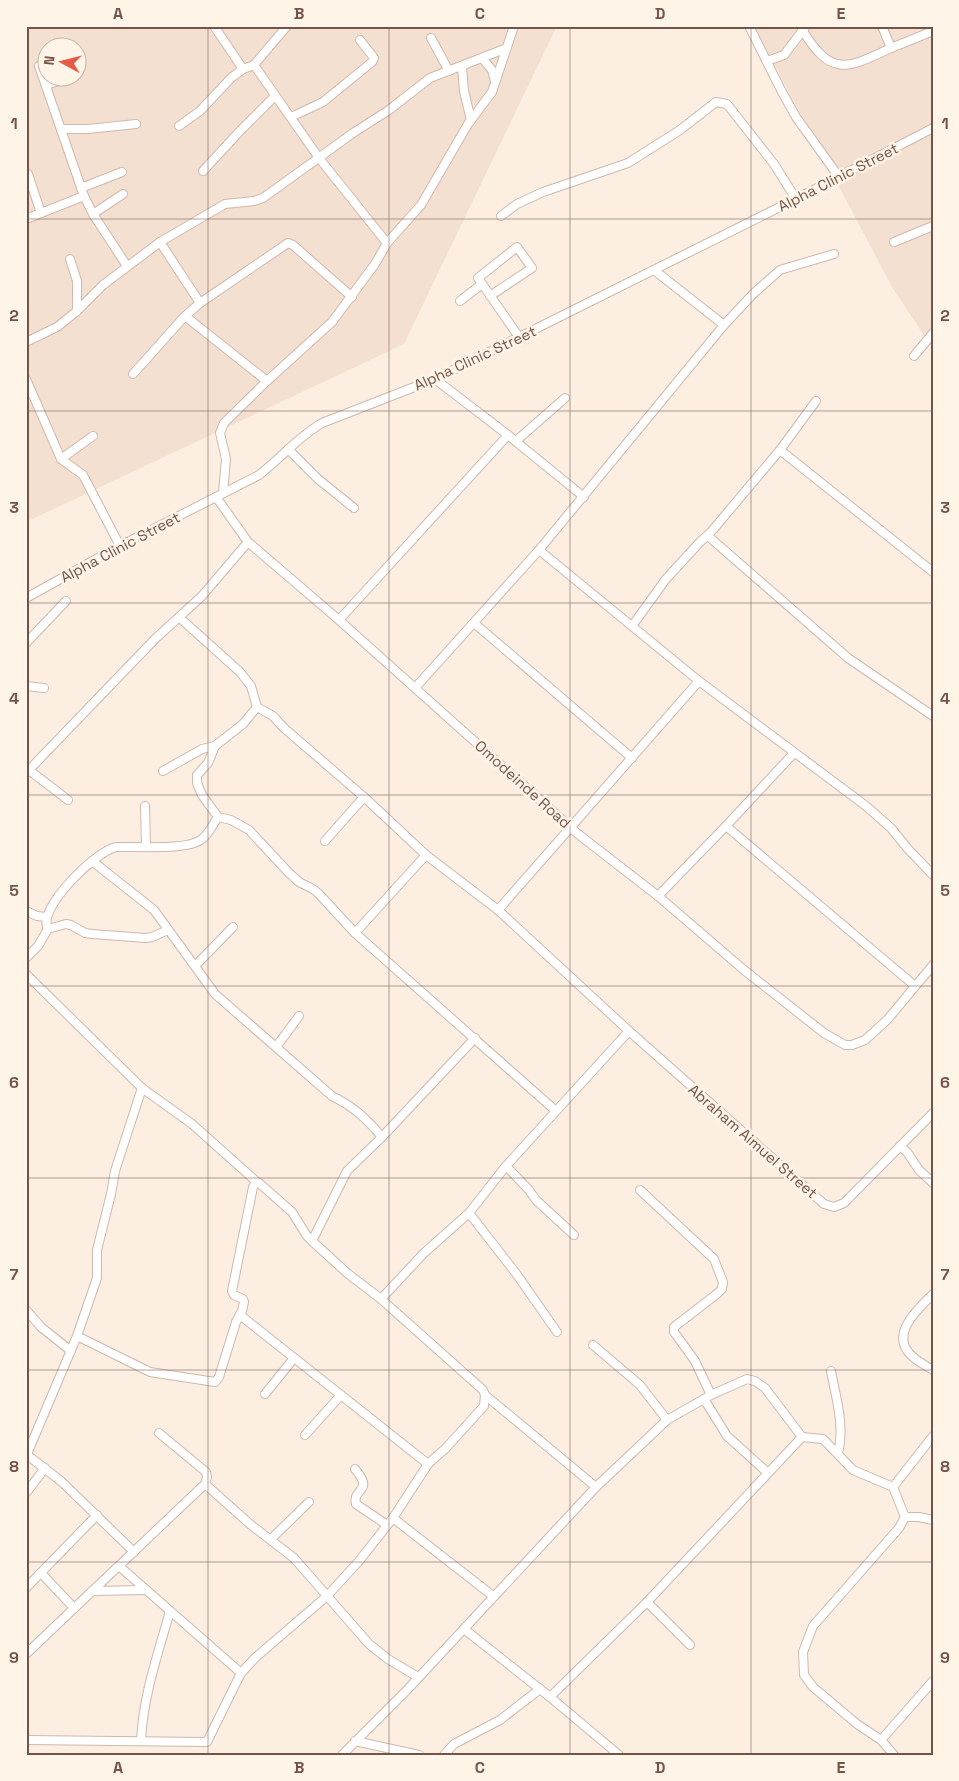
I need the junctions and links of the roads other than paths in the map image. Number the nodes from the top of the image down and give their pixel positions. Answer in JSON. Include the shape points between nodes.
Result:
{"nodes":[{"id":1,"x":214,"y":26,"type":"edge"},
{"id":2,"x":287,"y":26,"type":"edge"},
{"id":3,"x":749,"y":26,"type":"edge"},
{"id":4,"x":882,"y":26,"type":"edge"},
{"id":5,"x":513,"y":27,"type":"edge"},
{"id":6,"x":804,"y":29,"type":"edge"},
{"id":7,"x":933,"y":31,"type":"edge"},
{"id":8,"x":431,"y":38,"type":"dead end"},
{"id":9,"x":360,"y":40,"type":"dead end"},
{"id":10,"x":507,"y":48,"type":"junction"},
{"id":11,"x":891,"y":48,"type":"junction"},
{"id":12,"x":482,"y":58,"type":"junction"},
{"id":13,"x":767,"y":61,"type":"junction"},
{"id":14,"x":254,"y":65,"type":"junction"},
{"id":15,"x":462,"y":67,"type":"junction"},
{"id":16,"x":243,"y":69,"type":"junction"},
{"id":17,"x":449,"y":71,"type":"junction"},
{"id":18,"x":495,"y":83,"type":"junction"},
{"id":19,"x":47,"y":88,"type":"edge"},
{"id":20,"x":276,"y":96,"type":"junction"},
{"id":21,"x":291,"y":117,"type":"junction"},
{"id":22,"x":470,"y":120,"type":"junction"},
{"id":23,"x":136,"y":124,"type":"dead end"},
{"id":24,"x":179,"y":126,"type":"dead end"},
{"id":25,"x":933,"y":128,"type":"edge"},
{"id":26,"x":61,"y":130,"type":"junction"},
{"id":27,"x":319,"y":158,"type":"junction"},
{"id":28,"x":203,"y":171,"type":"dead end"},
{"id":29,"x":122,"y":172,"type":"dead end"},
{"id":30,"x":28,"y":174,"type":"dead end"},
{"id":31,"x":839,"y":177,"type":"junction"},
{"id":32,"x":83,"y":192,"type":"junction"},
{"id":33,"x":123,"y":194,"type":"dead end"},
{"id":34,"x":796,"y":199,"type":"junction"},
{"id":35,"x":41,"y":213,"type":"junction"},
{"id":36,"x":93,"y":214,"type":"junction"},
{"id":37,"x":502,"y":216,"type":"dead end"},
{"id":38,"x":26,"y":219,"type":"edge"},
{"id":39,"x":933,"y":226,"type":"edge"},
{"id":40,"x":160,"y":242,"type":"junction"},
{"id":41,"x":894,"y":242,"type":"dead end"},
{"id":42,"x":387,"y":243,"type":"junction"},
{"id":43,"x":834,"y":254,"type":"dead end"},
{"id":44,"x":70,"y":259,"type":"dead end"},
{"id":45,"x":127,"y":266,"type":"junction"},
{"id":46,"x":654,"y":270,"type":"junction"},
{"id":47,"x":482,"y":284,"type":"junction"},
{"id":48,"x":352,"y":296,"type":"junction"},
{"id":49,"x":490,"y":296,"type":"junction"},
{"id":50,"x":460,"y":301,"type":"dead end"},
{"id":51,"x":200,"y":303,"type":"junction"},
{"id":52,"x":77,"y":311,"type":"junction"},
{"id":53,"x":186,"y":316,"type":"junction"},
{"id":54,"x":724,"y":325,"type":"junction"},
{"id":55,"x":26,"y":330,"type":"edge"},
{"id":56,"x":933,"y":333,"type":"edge"},
{"id":57,"x":519,"y":337,"type":"junction"},
{"id":58,"x":28,"y":341,"type":"edge"},
{"id":59,"x":914,"y":356,"type":"dead end"},
{"id":60,"x":133,"y":374,"type":"dead end"},
{"id":61,"x":26,"y":379,"type":"edge"},
{"id":62,"x":435,"y":379,"type":"junction"},
{"id":63,"x":267,"y":381,"type":"junction"},
{"id":64,"x":565,"y":398,"type":"dead end"},
{"id":65,"x":816,"y":401,"type":"dead end"},
{"id":66,"x":508,"y":435,"type":"junction"},
{"id":67,"x":94,"y":436,"type":"dead end"},
{"id":68,"x":516,"y":441,"type":"junction"},
{"id":69,"x":288,"y":449,"type":"junction"},
{"id":70,"x":780,"y":450,"type":"junction"},
{"id":71,"x":61,"y":459,"type":"junction"},
{"id":72,"x":219,"y":495,"type":"junction"},
{"id":73,"x":584,"y":496,"type":"junction"},
{"id":74,"x":354,"y":508,"type":"dead end"},
{"id":75,"x":708,"y":536,"type":"junction"},
{"id":76,"x":248,"y":542,"type":"junction"},
{"id":77,"x":120,"y":546,"type":"junction"},
{"id":78,"x":539,"y":550,"type":"junction"},
{"id":79,"x":933,"y":572,"type":"edge"},
{"id":80,"x":26,"y":598,"type":"edge"},
{"id":81,"x":66,"y":602,"type":"dead end"},
{"id":82,"x":180,"y":618,"type":"junction"},
{"id":83,"x":339,"y":620,"type":"junction"},
{"id":84,"x":474,"y":623,"type":"junction"},
{"id":85,"x":632,"y":626,"type":"junction"},
{"id":86,"x":26,"y":643,"type":"edge"},
{"id":87,"x":699,"y":681,"type":"junction"},
{"id":88,"x":26,"y":686,"type":"edge"},
{"id":89,"x":44,"y":688,"type":"dead end"},
{"id":90,"x":415,"y":688,"type":"junction"},
{"id":91,"x":257,"y":707,"type":"junction"},
{"id":92,"x":933,"y":716,"type":"edge"},
{"id":93,"x":215,"y":746,"type":"junction"},
{"id":94,"x":794,"y":753,"type":"junction"},
{"id":95,"x":632,"y":758,"type":"junction"},
{"id":96,"x":163,"y":771,"type":"dead end"},
{"id":97,"x":28,"y":772,"type":"edge"},
{"id":98,"x":364,"y":797,"type":"junction"},
{"id":99,"x":68,"y":800,"type":"dead end"},
{"id":100,"x":145,"y":806,"type":"dead end"},
{"id":101,"x":218,"y":817,"type":"junction"},
{"id":102,"x":726,"y":826,"type":"junction"},
{"id":103,"x":572,"y":827,"type":"junction"},
{"id":104,"x":325,"y":841,"type":"dead end"},
{"id":105,"x":146,"y":847,"type":"junction"},
{"id":106,"x":426,"y":855,"type":"junction"},
{"id":107,"x":92,"y":861,"type":"junction"},
{"id":108,"x":933,"y":875,"type":"edge"},
{"id":109,"x":658,"y":896,"type":"junction"},
{"id":110,"x":498,"y":910,"type":"junction"},
{"id":111,"x":26,"y":911,"type":"edge"},
{"id":112,"x":46,"y":917,"type":"junction"},
{"id":113,"x":232,"y":927,"type":"dead end"},
{"id":114,"x":48,"y":929,"type":"junction"},
{"id":115,"x":168,"y":930,"type":"junction"},
{"id":116,"x":355,"y":933,"type":"junction"},
{"id":117,"x":26,"y":958,"type":"edge"},
{"id":118,"x":195,"y":966,"type":"junction"},
{"id":119,"x":933,"y":966,"type":"edge"},
{"id":120,"x":26,"y":974,"type":"edge"},
{"id":121,"x":916,"y":986,"type":"junction"},
{"id":122,"x":299,"y":1016,"type":"dead end"},
{"id":123,"x":629,"y":1031,"type":"junction"},
{"id":124,"x":475,"y":1038,"type":"junction"},
{"id":125,"x":276,"y":1047,"type":"junction"},
{"id":126,"x":142,"y":1088,"type":"junction"},
{"id":127,"x":556,"y":1111,"type":"junction"},
{"id":128,"x":932,"y":1116,"type":"edge"},
{"id":129,"x":382,"y":1137,"type":"junction"},
{"id":130,"x":900,"y":1146,"type":"junction"},
{"id":131,"x":506,"y":1166,"type":"junction"},
{"id":132,"x":257,"y":1182,"type":"junction"},
{"id":133,"x":933,"y":1183,"type":"edge"},
{"id":134,"x":640,"y":1190,"type":"dead end"},
{"id":135,"x":469,"y":1213,"type":"junction"},
{"id":136,"x":574,"y":1235,"type":"dead end"},
{"id":137,"x":312,"y":1242,"type":"junction"},
{"id":138,"x":933,"y":1294,"type":"edge"},
{"id":139,"x":381,"y":1299,"type":"junction"},
{"id":140,"x":26,"y":1310,"type":"edge"},
{"id":141,"x":240,"y":1315,"type":"junction"},
{"id":142,"x":556,"y":1332,"type":"dead end"},
{"id":143,"x":77,"y":1336,"type":"junction"},
{"id":144,"x":593,"y":1345,"type":"dead end"},
{"id":145,"x":71,"y":1351,"type":"junction"},
{"id":146,"x":294,"y":1358,"type":"junction"},
{"id":147,"x":933,"y":1370,"type":"edge"},
{"id":148,"x":831,"y":1371,"type":"dead end"},
{"id":149,"x":265,"y":1394,"type":"dead end"},
{"id":150,"x":341,"y":1395,"type":"junction"},
{"id":151,"x":485,"y":1395,"type":"junction"},
{"id":152,"x":707,"y":1397,"type":"junction"},
{"id":153,"x":667,"y":1420,"type":"junction"},
{"id":154,"x":159,"y":1433,"type":"dead end"},
{"id":155,"x":305,"y":1434,"type":"dead end"},
{"id":156,"x":933,"y":1436,"type":"edge"},
{"id":157,"x":802,"y":1437,"type":"junction"},
{"id":158,"x":838,"y":1453,"type":"junction"},
{"id":159,"x":26,"y":1454,"type":"edge"},
{"id":160,"x":428,"y":1464,"type":"junction"},
{"id":161,"x":45,"y":1468,"type":"junction"},
{"id":162,"x":355,"y":1469,"type":"dead end"},
{"id":163,"x":768,"y":1473,"type":"junction"},
{"id":164,"x":205,"y":1484,"type":"junction"},
{"id":165,"x":596,"y":1487,"type":"junction"},
{"id":166,"x":893,"y":1487,"type":"junction"},
{"id":167,"x":26,"y":1493,"type":"edge"},
{"id":168,"x":309,"y":1502,"type":"dead end"},
{"id":169,"x":97,"y":1515,"type":"junction"},
{"id":170,"x":905,"y":1517,"type":"junction"},
{"id":171,"x":393,"y":1518,"type":"junction"},
{"id":172,"x":933,"y":1520,"type":"edge"},
{"id":173,"x":387,"y":1525,"type":"junction"},
{"id":174,"x":271,"y":1539,"type":"junction"},
{"id":175,"x":134,"y":1552,"type":"junction"},
{"id":176,"x":118,"y":1566,"type":"junction"},
{"id":177,"x":41,"y":1573,"type":"junction"},
{"id":178,"x":26,"y":1588,"type":"edge"},
{"id":179,"x":146,"y":1590,"type":"junction"},
{"id":180,"x":92,"y":1591,"type":"junction"},
{"id":181,"x":327,"y":1596,"type":"junction"},
{"id":182,"x":493,"y":1596,"type":"junction"},
{"id":183,"x":647,"y":1602,"type":"junction"},
{"id":184,"x":74,"y":1608,"type":"junction"},
{"id":185,"x":170,"y":1611,"type":"junction"},
{"id":186,"x":464,"y":1629,"type":"junction"},
{"id":187,"x":690,"y":1645,"type":"dead end"},
{"id":188,"x":26,"y":1654,"type":"edge"},
{"id":189,"x":241,"y":1673,"type":"junction"},
{"id":190,"x":418,"y":1677,"type":"junction"},
{"id":191,"x":933,"y":1681,"type":"edge"},
{"id":192,"x":540,"y":1690,"type":"junction"},
{"id":193,"x":550,"y":1697,"type":"junction"},
{"id":194,"x":26,"y":1740,"type":"edge"},
{"id":195,"x":881,"y":1740,"type":"junction"},
{"id":196,"x":141,"y":1741,"type":"junction"},
{"id":197,"x":355,"y":1741,"type":"junction"},
{"id":198,"x":342,"y":1755,"type":"edge"},
{"id":199,"x":419,"y":1755,"type":"edge"},
{"id":200,"x":444,"y":1755,"type":"edge"},
{"id":201,"x":619,"y":1755,"type":"edge"},
{"id":202,"x":894,"y":1755,"type":"edge"}],
"edges":[{"from":1,"to":16,"type":"street"},
{"from":2,"to":14,"type":"street"},
{"from":3,"to":13,"type":"street"},
{"from":4,"to":11,"type":"street"},
{"from":5,"to":10,"type":"street"},
{"from":6,"to":11,"type":"street","via":[[808,40],[836,64],[848,66]]},
{"from":6,"to":13,"type":"street","via":[[784,55]]},
{"from":7,"to":11,"type":"street"},
{"from":8,"to":17,"type":"street"},
{"from":9,"to":21,"type":"street","via":[[374,58],[372,62],[323,102]]},
{"from":10,"to":12,"type":"street"},
{"from":10,"to":18,"type":"street"},
{"from":12,"to":15,"type":"street"},
{"from":12,"to":18,"type":"street","via":[[488,62]]},
{"from":13,"to":31,"type":"street","via":[[796,117]]},
{"from":14,"to":16,"type":"street"},
{"from":14,"to":20,"type":"street"},
{"from":15,"to":17,"type":"street"},
{"from":15,"to":22,"type":"street"},
{"from":16,"to":24,"type":"street","via":[[200,111]]},
{"from":17,"to":27,"type":"street","via":[[430,78]]},
{"from":18,"to":22,"type":"street"},
{"from":19,"to":26,"type":"street"},
{"from":20,"to":21,"type":"street"},
{"from":20,"to":28,"type":"street"},
{"from":21,"to":27,"type":"street"},
{"from":22,"to":42,"type":"street","via":[[421,205]]},
{"from":23,"to":26,"type":"street"},
{"from":25,"to":31,"type":"street","name":"Alpha Clinic Street"},
{"from":26,"to":32,"type":"street"},
{"from":27,"to":40,"type":"street","via":[[263,198],[225,204]]},
{"from":27,"to":42,"type":"street"},
{"from":29,"to":32,"type":"street"},
{"from":30,"to":35,"type":"street"},
{"from":31,"to":34,"type":"street","name":"Alpha Clinic Street"},
{"from":32,"to":35,"type":"street"},
{"from":32,"to":36,"type":"street"},
{"from":33,"to":36,"type":"street"},
{"from":34,"to":37,"type":"street","via":[[774,164],[727,104],[720,101],[628,162],[543,192],[517,204]]},
{"from":34,"to":46,"type":"street","name":"Alpha Clinic Street"},
{"from":35,"to":38,"type":"street"},
{"from":36,"to":45,"type":"street"},
{"from":39,"to":41,"type":"street"},
{"from":40,"to":45,"type":"street"},
{"from":40,"to":51,"type":"street"},
{"from":42,"to":48,"type":"street"},
{"from":43,"to":54,"type":"street","via":[[780,270]]},
{"from":44,"to":52,"type":"street","via":[[77,281]]},
{"from":45,"to":52,"type":"street"},
{"from":46,"to":54,"type":"street"},
{"from":46,"to":57,"type":"street","name":"Alpha Clinic Street"},
{"from":47,"to":49,"type":"street"},
{"from":47,"to":49,"type":"street","via":[[478,278],[517,247],[532,268]]},
{"from":47,"to":50,"type":"street"},
{"from":48,"to":51,"type":"street","via":[[288,243]]},
{"from":48,"to":63,"type":"street","via":[[328,327]]},
{"from":49,"to":57,"type":"street"},
{"from":51,"to":53,"type":"street"},
{"from":52,"to":58,"type":"street","via":[[58,327]]},
{"from":53,"to":60,"type":"street"},
{"from":53,"to":63,"type":"street"},
{"from":54,"to":73,"type":"street"},
{"from":55,"to":58,"type":"street"},
{"from":56,"to":59,"type":"street"},
{"from":57,"to":62,"type":"street","name":"Alpha Clinic Street"},
{"from":61,"to":71,"type":"street"},
{"from":62,"to":66,"type":"street"},
{"from":62,"to":69,"type":"street","name":"Alpha Clinic Street","via":[[322,423]]},
{"from":63,"to":72,"type":"street","via":[[224,423],[221,437],[226,459]]},
{"from":64,"to":68,"type":"street"},
{"from":65,"to":70,"type":"street"},
{"from":66,"to":68,"type":"street"},
{"from":66,"to":83,"type":"street"},
{"from":67,"to":71,"type":"street"},
{"from":68,"to":73,"type":"street"},
{"from":69,"to":72,"type":"street","name":"Alpha Clinic Street","via":[[259,475]]},
{"from":69,"to":74,"type":"street"},
{"from":70,"to":75,"type":"street"},
{"from":70,"to":79,"type":"street"},
{"from":71,"to":77,"type":"street","via":[[83,475]]},
{"from":72,"to":76,"type":"street","name":"Omodeinde Road"},
{"from":72,"to":77,"type":"street","name":"Alpha Clinic Street"},
{"from":73,"to":78,"type":"street"},
{"from":75,"to":85,"type":"street","via":[[671,572]]},
{"from":75,"to":92,"type":"street","via":[[848,658]]},
{"from":76,"to":82,"type":"street"},
{"from":76,"to":83,"type":"street","name":"Omodeinde Road"},
{"from":77,"to":80,"type":"street","name":"Alpha Clinic Street"},
{"from":78,"to":84,"type":"street"},
{"from":78,"to":85,"type":"street"},
{"from":81,"to":86,"type":"street"},
{"from":82,"to":91,"type":"street","via":[[240,672],[251,686]]},
{"from":82,"to":97,"type":"street","via":[[155,639]]},
{"from":83,"to":90,"type":"street","name":"Omodeinde Road"},
{"from":84,"to":90,"type":"street"},
{"from":84,"to":95,"type":"street"},
{"from":85,"to":87,"type":"street"},
{"from":87,"to":94,"type":"street"},
{"from":87,"to":95,"type":"street"},
{"from":88,"to":89,"type":"street"},
{"from":90,"to":103,"type":"street","name":"Omodeinde Road"},
{"from":91,"to":93,"type":"street","via":[[243,724]]},
{"from":91,"to":98,"type":"street","name":"Abraham Aimuel Street","via":[[273,716]]},
{"from":93,"to":96,"type":"street","via":[[202,749]]},
{"from":93,"to":101,"type":"street","via":[[196,779],[202,795]]},
{"from":94,"to":102,"type":"street"},
{"from":94,"to":108,"type":"street","via":[[842,786],[892,828]]},
{"from":95,"to":103,"type":"street"},
{"from":97,"to":99,"type":"street"},
{"from":98,"to":104,"type":"street"},
{"from":98,"to":106,"type":"street","name":"Abraham Aimuel Street"},
{"from":100,"to":105,"type":"street"},
{"from":101,"to":105,"type":"street","via":[[197,842]]},
{"from":101,"to":116,"type":"street","via":[[249,830],[288,873],[319,894]]},
{"from":102,"to":109,"type":"street"},
{"from":102,"to":121,"type":"street"},
{"from":103,"to":109,"type":"street","name":"Omodeinde Road"},
{"from":103,"to":110,"type":"street"},
{"from":105,"to":107,"type":"street","via":[[109,848]]},
{"from":106,"to":110,"type":"street","name":"Abraham Aimuel Street"},
{"from":106,"to":116,"type":"street"},
{"from":107,"to":112,"type":"street","via":[[52,904]]},
{"from":107,"to":115,"type":"street","via":[[154,910]]},
{"from":109,"to":121,"type":"street","name":"Omodeinde Road","via":[[799,1015],[837,1041],[852,1045],[864,1040],[887,1020]]},
{"from":110,"to":123,"type":"street","name":"Abraham Aimuel Street"},
{"from":111,"to":112,"type":"street"},
{"from":112,"to":114,"type":"street"},
{"from":113,"to":118,"type":"street"},
{"from":114,"to":115,"type":"street","via":[[66,924],[92,934],[146,938]]},
{"from":114,"to":117,"type":"street"},
{"from":115,"to":118,"type":"street"},
{"from":116,"to":124,"type":"street"},
{"from":118,"to":125,"type":"street","via":[[215,994]]},
{"from":119,"to":121,"type":"street"},
{"from":120,"to":126,"type":"street"},
{"from":122,"to":125,"type":"street"},
{"from":123,"to":127,"type":"street"},
{"from":123,"to":130,"type":"street","name":"Abraham Aimuel Street","via":[[824,1204],[834,1207],[844,1203]]},
{"from":124,"to":127,"type":"street"},
{"from":124,"to":129,"type":"street"},
{"from":125,"to":129,"type":"street","via":[[332,1096],[361,1113]]},
{"from":126,"to":132,"type":"street","via":[[192,1124]]},
{"from":126,"to":143,"type":"street","via":[[115,1171],[97,1250],[97,1278]]},
{"from":127,"to":131,"type":"street"},
{"from":128,"to":130,"type":"street","name":"Abraham Aimuel Street"},
{"from":129,"to":137,"type":"street","via":[[347,1171]]},
{"from":130,"to":133,"type":"street"},
{"from":131,"to":135,"type":"street"},
{"from":131,"to":136,"type":"street"},
{"from":132,"to":137,"type":"street","via":[[292,1212]]},
{"from":132,"to":141,"type":"street","via":[[253,1187],[232,1292],[243,1299]]},
{"from":134,"to":152,"type":"street","via":[[714,1259],[723,1282],[718,1293],[674,1327],[674,1332],[694,1361]]},
{"from":135,"to":139,"type":"street","via":[[424,1253]]},
{"from":135,"to":142,"type":"street"},
{"from":137,"to":139,"type":"street"},
{"from":138,"to":147,"type":"street","via":[[907,1322],[903,1340],[908,1352]]},
{"from":139,"to":151,"type":"street"},
{"from":140,"to":145,"type":"street"},
{"from":141,"to":143,"type":"street","via":[[215,1382],[150,1372]]},
{"from":141,"to":146,"type":"street"},
{"from":143,"to":145,"type":"street"},
{"from":144,"to":153,"type":"street","via":[[640,1385]]},
{"from":145,"to":159,"type":"street"},
{"from":146,"to":149,"type":"street"},
{"from":146,"to":150,"type":"street"},
{"from":148,"to":158,"type":"street","via":[[841,1426]]},
{"from":150,"to":155,"type":"street"},
{"from":150,"to":160,"type":"street"},
{"from":151,"to":160,"type":"street","via":[[484,1406]]},
{"from":151,"to":165,"type":"street"},
{"from":152,"to":153,"type":"street"},
{"from":152,"to":157,"type":"street","via":[[746,1379],[754,1381],[765,1388]]},
{"from":152,"to":163,"type":"street","via":[[727,1436]]},
{"from":153,"to":165,"type":"street"},
{"from":154,"to":164,"type":"street","via":[[206,1472]]},
{"from":156,"to":166,"type":"street"},
{"from":157,"to":158,"type":"street","via":[[823,1439]]},
{"from":157,"to":163,"type":"street"},
{"from":158,"to":166,"type":"street","via":[[853,1470]]},
{"from":159,"to":161,"type":"street"},
{"from":160,"to":171,"type":"street"},
{"from":161,"to":167,"type":"street"},
{"from":161,"to":169,"type":"street"},
{"from":162,"to":173,"type":"street","via":[[364,1483],[355,1498],[356,1504]]},
{"from":163,"to":183,"type":"street"},
{"from":164,"to":174,"type":"street"},
{"from":164,"to":175,"type":"street"},
{"from":165,"to":182,"type":"street"},
{"from":166,"to":170,"type":"street"},
{"from":168,"to":174,"type":"street"},
{"from":169,"to":175,"type":"street"},
{"from":169,"to":177,"type":"street"},
{"from":170,"to":172,"type":"street"},
{"from":170,"to":195,"type":"street","via":[[899,1528],[813,1626],[803,1652],[804,1675],[813,1687]]},
{"from":171,"to":173,"type":"street"},
{"from":171,"to":182,"type":"street"},
{"from":173,"to":181,"type":"street"},
{"from":174,"to":181,"type":"street","via":[[294,1558]]},
{"from":175,"to":176,"type":"street"},
{"from":176,"to":179,"type":"street"},
{"from":176,"to":180,"type":"street"},
{"from":177,"to":178,"type":"street"},
{"from":177,"to":184,"type":"street"},
{"from":179,"to":180,"type":"street"},
{"from":179,"to":185,"type":"street"},
{"from":180,"to":184,"type":"street"},
{"from":181,"to":189,"type":"street"},
{"from":181,"to":190,"type":"street","via":[[369,1644],[388,1660]]},
{"from":182,"to":186,"type":"street"},
{"from":183,"to":187,"type":"street"},
{"from":183,"to":193,"type":"street"},
{"from":184,"to":188,"type":"street"},
{"from":185,"to":189,"type":"street"},
{"from":185,"to":196,"type":"street","via":[[146,1693]]},
{"from":186,"to":190,"type":"street"},
{"from":186,"to":192,"type":"street"},
{"from":189,"to":196,"type":"street","via":[[207,1742]]},
{"from":190,"to":197,"type":"street"},
{"from":191,"to":195,"type":"street"},
{"from":192,"to":193,"type":"street"},
{"from":192,"to":200,"type":"street","via":[[500,1720],[454,1744]]},
{"from":193,"to":201,"type":"street"},
{"from":194,"to":196,"type":"street"},
{"from":195,"to":202,"type":"street"},
{"from":197,"to":198,"type":"street"},
{"from":197,"to":199,"type":"street"}]}
